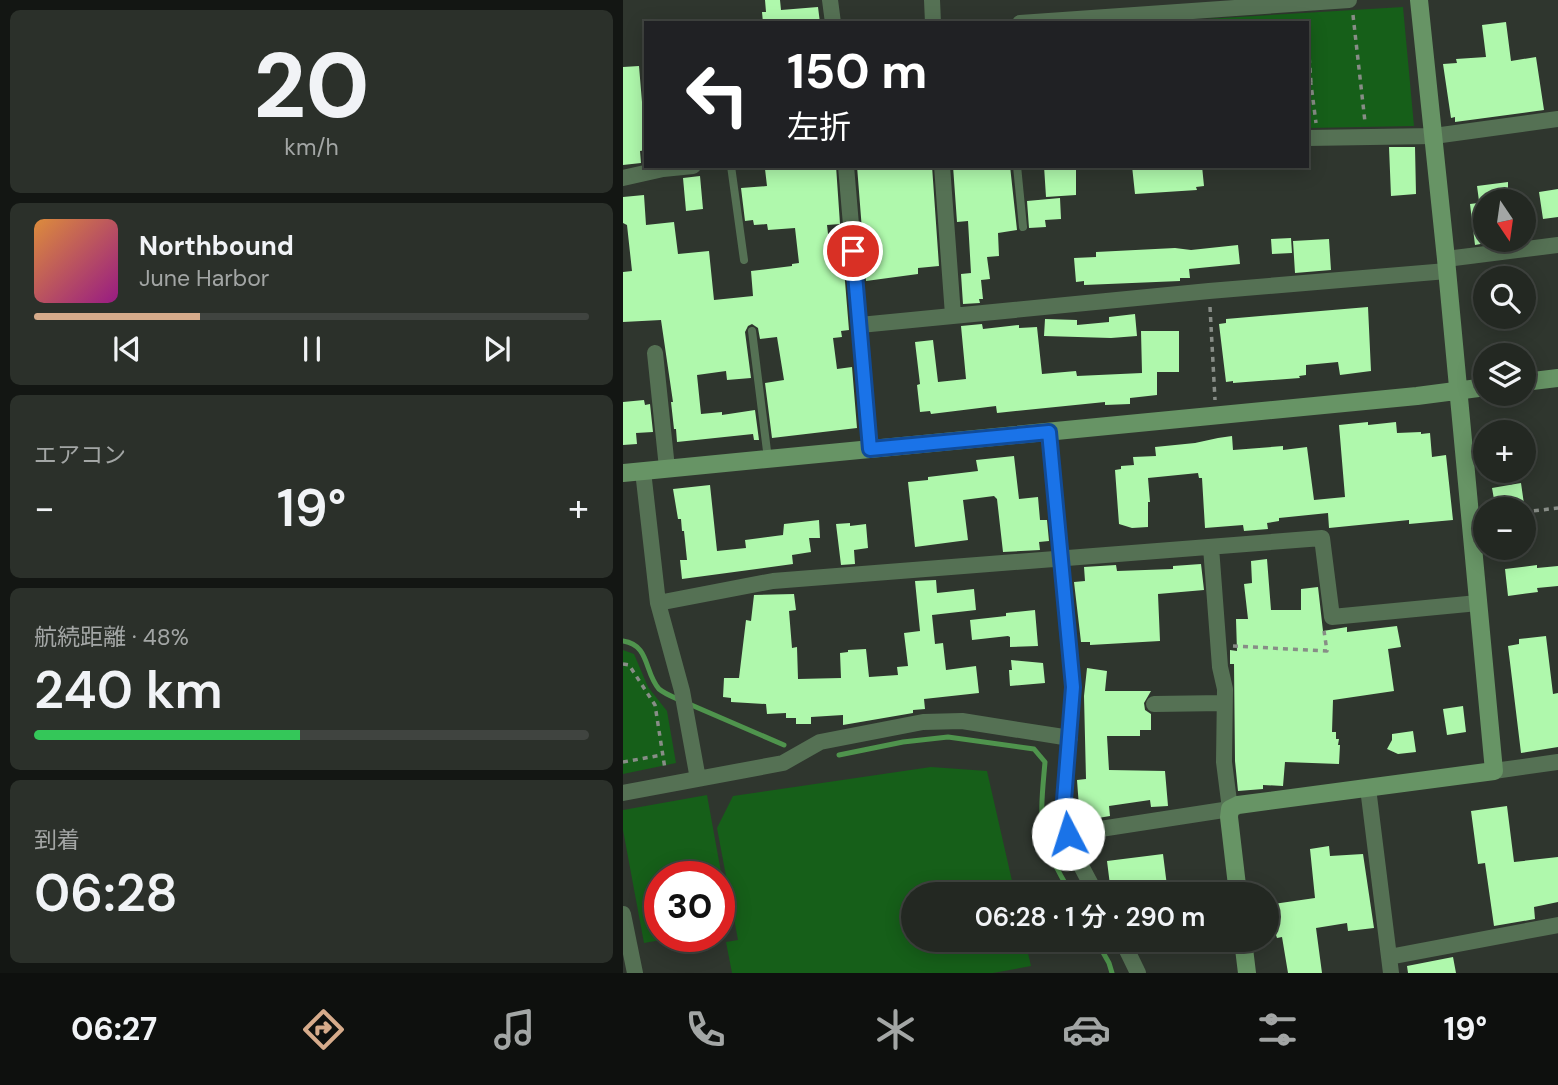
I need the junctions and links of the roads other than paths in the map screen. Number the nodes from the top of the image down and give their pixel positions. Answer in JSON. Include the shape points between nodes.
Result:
{"nodes":[{"id":1,"x":830,"y":0,"type":"edge"},
{"id":2,"x":932,"y":0,"type":"edge"},
{"id":3,"x":1419,"y":0,"type":"edge"},
{"id":4,"x":1351,"y":6,"type":"edge"},
{"id":5,"x":833,"y":21,"type":"edge"},
{"id":6,"x":933,"y":21,"type":"edge"},
{"id":7,"x":1059,"y":21,"type":"edge"},
{"id":8,"x":1558,"y":119,"type":"edge"},
{"id":9,"x":1434,"y":136,"type":"junction"},
{"id":10,"x":1309,"y":138,"type":"edge"},
{"id":11,"x":673,"y":168,"type":"edge"},
{"id":12,"x":731,"y":168,"type":"edge"},
{"id":13,"x":846,"y":168,"type":"edge"},
{"id":14,"x":941,"y":168,"type":"edge"},
{"id":15,"x":1017,"y":168,"type":"edge"},
{"id":16,"x":623,"y":178,"type":"edge"},
{"id":17,"x":1023,"y":227,"type":"dead end"},
{"id":18,"x":1558,"y":245,"type":"edge"},
{"id":19,"x":744,"y":260,"type":"dead end"},
{"id":20,"x":1446,"y":265,"type":"junction"},
{"id":21,"x":953,"y":315,"type":"junction"},
{"id":22,"x":860,"y":325,"type":"junction"},
{"id":23,"x":752,"y":331,"type":"dead end"},
{"id":24,"x":655,"y":354,"type":"dead end"},
{"id":25,"x":1558,"y":378,"type":"edge"},
{"id":26,"x":1536,"y":381,"type":"edge"},
{"id":27,"x":1473,"y":388,"type":"edge"},
{"id":28,"x":1457,"y":390,"type":"junction"},
{"id":29,"x":1049,"y":432,"type":"junction"},
{"id":30,"x":870,"y":449,"type":"junction"},
{"id":31,"x":768,"y":458,"type":"junction"},
{"id":32,"x":667,"y":468,"type":"junction"},
{"id":33,"x":643,"y":471,"type":"junction"},
{"id":34,"x":623,"y":472,"type":"edge"},
{"id":35,"x":1211,"y":547,"type":"junction"},
{"id":36,"x":1061,"y":558,"type":"junction"},
{"id":37,"x":658,"y":603,"type":"junction"},
{"id":38,"x":1478,"y":603,"type":"junction"},
{"id":39,"x":1224,"y":703,"type":"junction"},
{"id":40,"x":1154,"y":704,"type":"dead end"},
{"id":41,"x":1070,"y":738,"type":"junction"},
{"id":42,"x":1558,"y":762,"type":"edge"},
{"id":43,"x":1494,"y":771,"type":"junction"},
{"id":44,"x":698,"y":779,"type":"junction"},
{"id":45,"x":1369,"y":788,"type":"junction"},
{"id":46,"x":623,"y":793,"type":"edge"},
{"id":47,"x":1230,"y":809,"type":"junction"},
{"id":48,"x":1068,"y":834,"type":"junction"},
{"id":49,"x":1090,"y":882,"type":"edge"},
{"id":50,"x":1237,"y":882,"type":"edge"},
{"id":51,"x":623,"y":914,"type":"edge"},
{"id":52,"x":1558,"y":925,"type":"edge"},
{"id":53,"x":1128,"y":952,"type":"edge"},
{"id":54,"x":1244,"y":952,"type":"edge"},
{"id":55,"x":1390,"y":965,"type":"edge"},
{"id":56,"x":635,"y":973,"type":"edge"},
{"id":57,"x":1138,"y":973,"type":"edge"},
{"id":58,"x":1247,"y":973,"type":"edge"}],
"edges":[{"from":1,"to":5,"type":"street"},
{"from":2,"to":6,"type":"street"},
{"from":3,"to":9,"type":"street"},
{"from":4,"to":7,"type":"street"},
{"from":8,"to":9,"type":"street"},
{"from":9,"to":10,"type":"street"},
{"from":9,"to":20,"type":"street"},
{"from":11,"to":16,"type":"street"},
{"from":12,"to":19,"type":"lane"},
{"from":13,"to":22,"type":"street"},
{"from":14,"to":21,"type":"street"},
{"from":15,"to":17,"type":"lane"},
{"from":18,"to":20,"type":"street"},
{"from":20,"to":21,"type":"street"},
{"from":20,"to":28,"type":"street"},
{"from":21,"to":22,"type":"street"},
{"from":22,"to":30,"type":"street"},
{"from":23,"to":31,"type":"lane"},
{"from":24,"to":32,"type":"street"},
{"from":25,"to":26,"type":"street"},
{"from":27,"to":28,"type":"street"},
{"from":28,"to":29,"type":"street"},
{"from":28,"to":38,"type":"street"},
{"from":29,"to":30,"type":"street"},
{"from":29,"to":36,"type":"street"},
{"from":30,"to":31,"type":"street"},
{"from":31,"to":32,"type":"street"},
{"from":32,"to":33,"type":"street"},
{"from":33,"to":34,"type":"street"},
{"from":33,"to":37,"type":"street"},
{"from":35,"to":36,"type":"street"},
{"from":35,"to":38,"type":"street","via":[[1322,538],[1332,617]]},
{"from":35,"to":39,"type":"street"},
{"from":36,"to":37,"type":"street","via":[[773,581]]},
{"from":36,"to":41,"type":"street","via":[[1073,687]]},
{"from":37,"to":44,"type":"street","via":[[682,691]]},
{"from":38,"to":43,"type":"street"},
{"from":39,"to":40,"type":"street"},
{"from":39,"to":47,"type":"street"},
{"from":41,"to":44,"type":"street","via":[[962,722],[923,722],[820,742],[783,763]]},
{"from":41,"to":48,"type":"street","via":[[1063,813]]},
{"from":42,"to":43,"type":"street"},
{"from":43,"to":45,"type":"street"},
{"from":44,"to":46,"type":"street"},
{"from":45,"to":47,"type":"street"},
{"from":45,"to":55,"type":"street"},
{"from":47,"to":48,"type":"street"},
{"from":47,"to":50,"type":"street"},
{"from":48,"to":49,"type":"street"},
{"from":51,"to":56,"type":"street"},
{"from":52,"to":55,"type":"street"},
{"from":53,"to":57,"type":"street"},
{"from":54,"to":58,"type":"street"}]}
